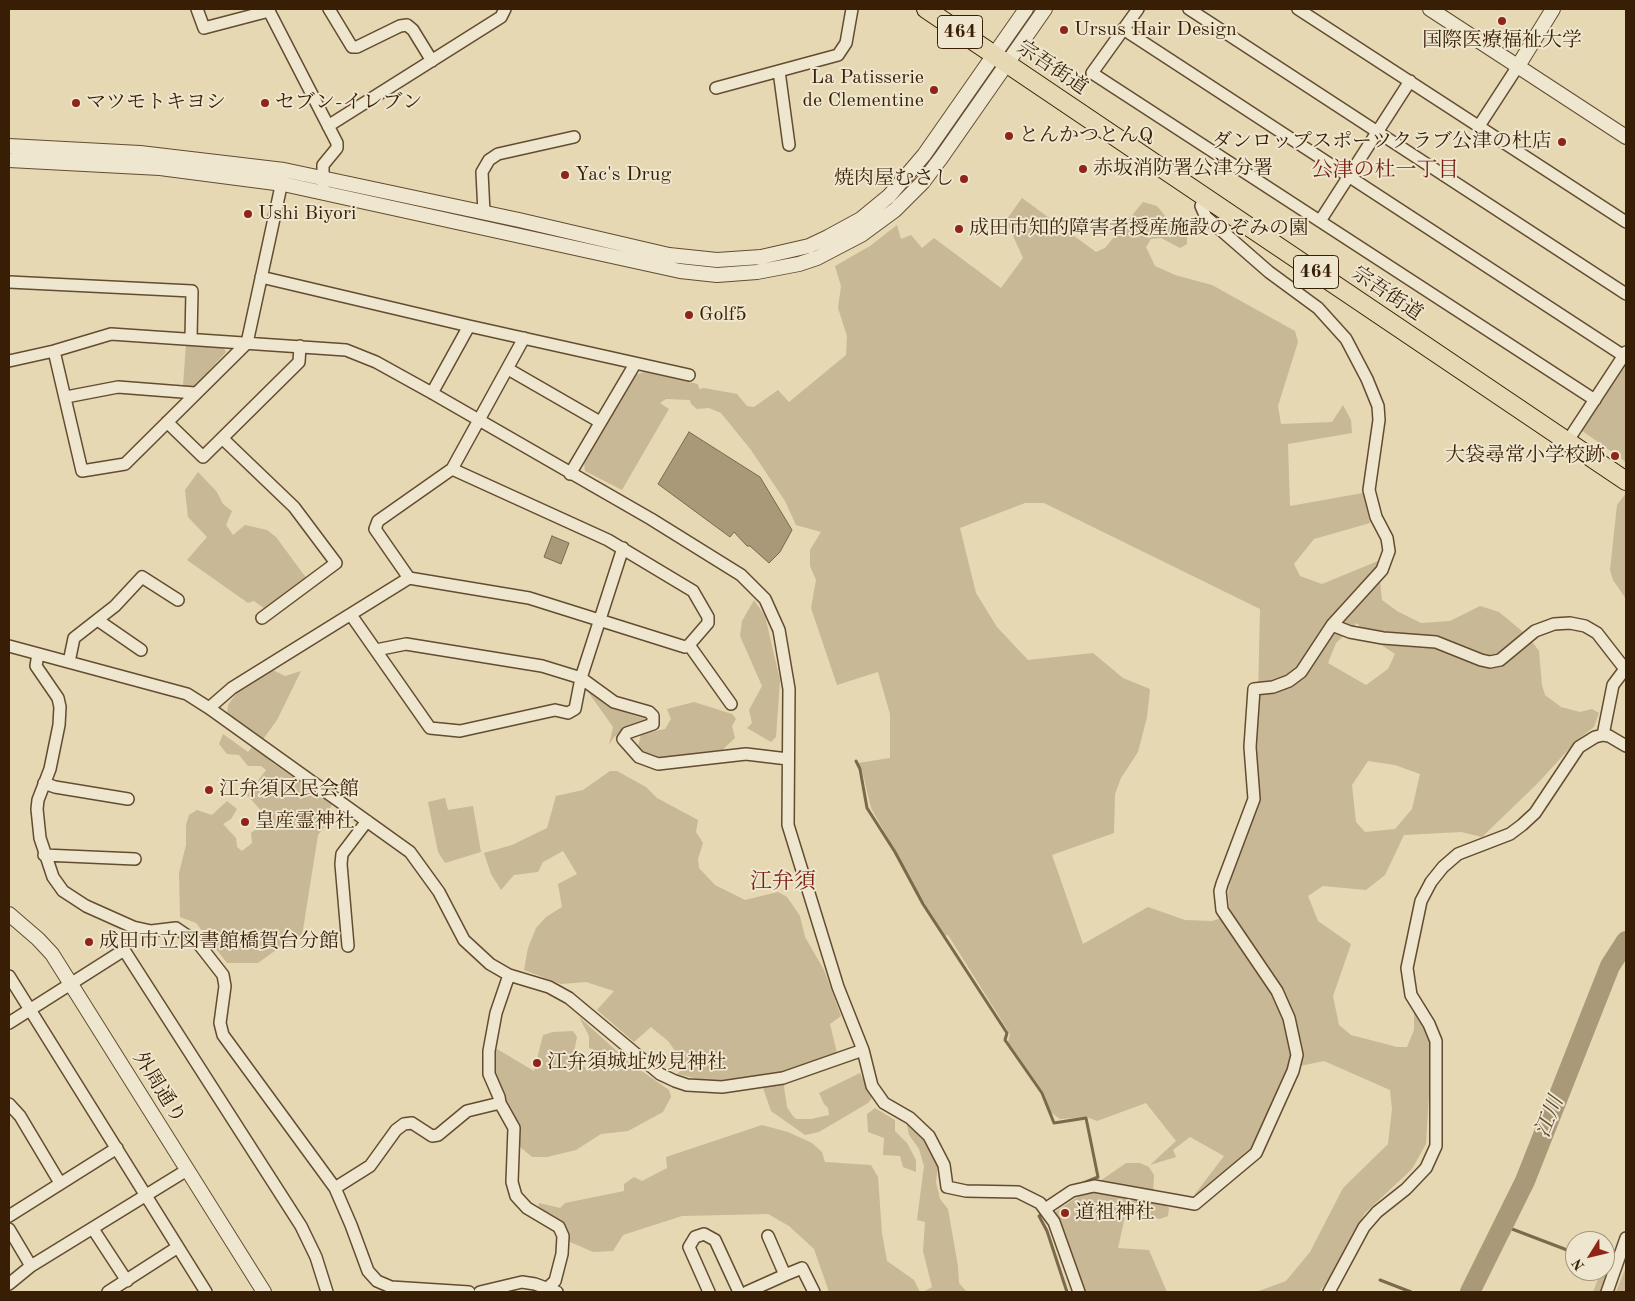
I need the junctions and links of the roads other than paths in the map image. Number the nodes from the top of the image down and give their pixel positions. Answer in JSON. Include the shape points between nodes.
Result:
{"nodes":[{"id":1,"x":197,"y":9,"type":"edge"},
{"id":2,"x":329,"y":9,"type":"edge"},
{"id":3,"x":505,"y":9,"type":"edge"},
{"id":4,"x":852,"y":9,"type":"edge"},
{"id":5,"x":926,"y":9,"type":"edge"},
{"id":6,"x":1026,"y":9,"type":"edge"},
{"id":7,"x":1045,"y":9,"type":"edge"},
{"id":8,"x":1138,"y":9,"type":"edge"},
{"id":9,"x":1189,"y":9,"type":"edge"},
{"id":10,"x":1298,"y":9,"type":"edge"},
{"id":11,"x":1430,"y":9,"type":"edge"},
{"id":12,"x":1553,"y":9,"type":"edge"},
{"id":13,"x":269,"y":10,"type":"edge"},
{"id":14,"x":1123,"y":30,"type":"junction"},
{"id":15,"x":1000,"y":59,"type":"junction"},
{"id":16,"x":432,"y":60,"type":"junction"},
{"id":17,"x":1518,"y":66,"type":"junction"},
{"id":18,"x":779,"y":71,"type":"junction"},
{"id":19,"x":1410,"y":81,"type":"junction"},
{"id":20,"x":716,"y":88,"type":"dead end"},
{"id":21,"x":328,"y":126,"type":"junction"},
{"id":22,"x":1479,"y":126,"type":"junction"},
{"id":23,"x":1377,"y":131,"type":"junction"},
{"id":24,"x":574,"y":137,"type":"dead end"},
{"id":25,"x":1626,"y":137,"type":"edge"},
{"id":26,"x":789,"y":145,"type":"dead end"},
{"id":27,"x":9,"y":146,"type":"edge"},
{"id":28,"x":9,"y":160,"type":"edge"},
{"id":29,"x":1348,"y":176,"type":"junction"},
{"id":30,"x":283,"y":177,"type":"junction"},
{"id":31,"x":323,"y":184,"type":"junction"},
{"id":32,"x":1205,"y":197,"type":"junction"},
{"id":33,"x":484,"y":213,"type":"junction"},
{"id":34,"x":1320,"y":220,"type":"junction"},
{"id":35,"x":1626,"y":222,"type":"edge"},
{"id":36,"x":261,"y":276,"type":"junction"},
{"id":37,"x":9,"y":282,"type":"edge"},
{"id":38,"x":1626,"y":294,"type":"edge"},
{"id":39,"x":469,"y":326,"type":"junction"},
{"id":40,"x":191,"y":338,"type":"junction"},
{"id":41,"x":524,"y":338,"type":"junction"},
{"id":42,"x":247,"y":343,"type":"junction"},
{"id":43,"x":300,"y":346,"type":"junction"},
{"id":44,"x":54,"y":351,"type":"junction"},
{"id":45,"x":1625,"y":354,"type":"edge"},
{"id":46,"x":9,"y":361,"type":"edge"},
{"id":47,"x":635,"y":364,"type":"junction"},
{"id":48,"x":508,"y":369,"type":"junction"},
{"id":49,"x":689,"y":374,"type":"dead end"},
{"id":50,"x":432,"y":393,"type":"junction"},
{"id":51,"x":195,"y":394,"type":"junction"},
{"id":52,"x":66,"y":397,"type":"junction"},
{"id":53,"x":1595,"y":400,"type":"junction"},
{"id":54,"x":479,"y":420,"type":"junction"},
{"id":55,"x":167,"y":422,"type":"junction"},
{"id":56,"x":600,"y":422,"type":"junction"},
{"id":57,"x":222,"y":438,"type":"junction"},
{"id":58,"x":1567,"y":442,"type":"junction"},
{"id":59,"x":452,"y":469,"type":"junction"},
{"id":60,"x":570,"y":474,"type":"junction"},
{"id":61,"x":1626,"y":481,"type":"edge"},
{"id":62,"x":623,"y":548,"type":"junction"},
{"id":63,"x":410,"y":578,"type":"junction"},
{"id":64,"x":178,"y":600,"type":"dead end"},
{"id":65,"x":351,"y":615,"type":"junction"},
{"id":66,"x":262,"y":618,"type":"dead end"},
{"id":67,"x":599,"y":619,"type":"junction"},
{"id":68,"x":99,"y":621,"type":"junction"},
{"id":69,"x":1332,"y":626,"type":"junction"},
{"id":70,"x":689,"y":645,"type":"junction"},
{"id":71,"x":9,"y":646,"type":"edge"},
{"id":72,"x":141,"y":650,"type":"dead end"},
{"id":73,"x":376,"y":650,"type":"junction"},
{"id":74,"x":38,"y":654,"type":"junction"},
{"id":75,"x":69,"y":662,"type":"junction"},
{"id":76,"x":581,"y":678,"type":"junction"},
{"id":77,"x":731,"y":704,"type":"dead end"},
{"id":78,"x":209,"y":708,"type":"junction"},
{"id":79,"x":1603,"y":735,"type":"junction"},
{"id":80,"x":1626,"y":746,"type":"edge"},
{"id":81,"x":788,"y":759,"type":"junction"},
{"id":82,"x":44,"y":783,"type":"junction"},
{"id":83,"x":128,"y":799,"type":"dead end"},
{"id":84,"x":367,"y":821,"type":"junction"},
{"id":85,"x":44,"y":855,"type":"junction"},
{"id":86,"x":135,"y":859,"type":"dead end"},
{"id":87,"x":9,"y":914,"type":"edge"},
{"id":88,"x":348,"y":946,"type":"dead end"},
{"id":89,"x":509,"y":975,"type":"junction"},
{"id":90,"x":9,"y":976,"type":"edge"},
{"id":91,"x":71,"y":984,"type":"junction"},
{"id":92,"x":31,"y":1008,"type":"junction"},
{"id":93,"x":9,"y":1023,"type":"edge"},
{"id":94,"x":863,"y":1050,"type":"junction"},
{"id":95,"x":500,"y":1103,"type":"junction"},
{"id":96,"x":9,"y":1104,"type":"edge"},
{"id":97,"x":117,"y":1148,"type":"junction"},
{"id":98,"x":187,"y":1170,"type":"junction"},
{"id":99,"x":60,"y":1183,"type":"junction"},
{"id":100,"x":335,"y":1188,"type":"junction"},
{"id":101,"x":146,"y":1196,"type":"junction"},
{"id":102,"x":1044,"y":1209,"type":"junction"},
{"id":103,"x":9,"y":1216,"type":"edge"},
{"id":104,"x":9,"y":1228,"type":"edge"},
{"id":105,"x":93,"y":1229,"type":"junction"},
{"id":106,"x":768,"y":1236,"type":"dead end"},
{"id":107,"x":1626,"y":1238,"type":"edge"},
{"id":108,"x":178,"y":1247,"type":"junction"},
{"id":109,"x":31,"y":1266,"type":"junction"},
{"id":110,"x":785,"y":1275,"type":"junction"},
{"id":111,"x":9,"y":1284,"type":"edge"},
{"id":112,"x":127,"y":1285,"type":"edge"},
{"id":113,"x":763,"y":1289,"type":"edge"},
{"id":114,"x":549,"y":1291,"type":"edge"},
{"id":115,"x":108,"y":1292,"type":"edge"},
{"id":116,"x":206,"y":1292,"type":"edge"},
{"id":117,"x":264,"y":1292,"type":"edge"},
{"id":118,"x":327,"y":1292,"type":"edge"},
{"id":119,"x":469,"y":1292,"type":"edge"},
{"id":120,"x":480,"y":1292,"type":"edge"},
{"id":121,"x":709,"y":1292,"type":"edge"},
{"id":122,"x":739,"y":1292,"type":"edge"},
{"id":123,"x":747,"y":1292,"type":"edge"},
{"id":124,"x":814,"y":1292,"type":"edge"},
{"id":125,"x":1079,"y":1292,"type":"edge"},
{"id":126,"x":1329,"y":1292,"type":"edge"},
{"id":127,"x":1607,"y":1292,"type":"edge"}],
"edges":[{"from":1,"to":13,"type":"street","via":[[204,28]]},
{"from":2,"to":16,"type":"street","via":[[352,47],[407,26]]},
{"from":3,"to":16,"type":"street","via":[[501,17]]},
{"from":4,"to":18,"type":"street","via":[[842,52]]},
{"from":5,"to":15,"type":"highway","name":"宗吾街道","number":"464"},
{"from":6,"to":15,"type":"street"},
{"from":7,"to":15,"type":"street"},
{"from":8,"to":14,"type":"street"},
{"from":9,"to":23,"type":"street"},
{"from":10,"to":19,"type":"street"},
{"from":11,"to":17,"type":"street"},
{"from":12,"to":17,"type":"street"},
{"from":13,"to":21,"type":"street"},
{"from":14,"to":29,"type":"street"},
{"from":14,"to":34,"type":"street","via":[[1092,73]]},
{"from":15,"to":31,"type":"street","via":[[922,182],[895,210],[839,248],[778,269],[734,274],[680,271]]},
{"from":15,"to":32,"type":"highway","name":"宗吾街道","number":"464"},
{"from":15,"to":33,"type":"street","via":[[889,196],[861,219],[809,246],[761,257],[692,259]]},
{"from":16,"to":21,"type":"street"},
{"from":17,"to":22,"type":"street"},
{"from":17,"to":25,"type":"street"},
{"from":18,"to":20,"type":"street"},
{"from":18,"to":26,"type":"street"},
{"from":19,"to":22,"type":"street"},
{"from":19,"to":23,"type":"street"},
{"from":21,"to":31,"type":"street","via":[[337,148],[322,165]]},
{"from":22,"to":35,"type":"street"},
{"from":23,"to":29,"type":"street"},
{"from":23,"to":38,"type":"street"},
{"from":24,"to":33,"type":"street","via":[[498,154],[489,160],[482,172]]},
{"from":27,"to":30,"type":"street","via":[[140,153]]},
{"from":28,"to":30,"type":"street"},
{"from":29,"to":34,"type":"street"},
{"from":29,"to":45,"type":"street"},
{"from":30,"to":31,"type":"street"},
{"from":30,"to":36,"type":"street"},
{"from":31,"to":33,"type":"street"},
{"from":32,"to":58,"type":"highway","name":"宗吾街道","number":"464"},
{"from":32,"to":69,"type":"street","via":[[1201,206],[1206,217],[1334,324],[1346,339],[1378,406],[1369,490],[1389,551],[1382,570]]},
{"from":34,"to":53,"type":"street"},
{"from":36,"to":39,"type":"street"},
{"from":36,"to":42,"type":"street"},
{"from":37,"to":40,"type":"street","via":[[192,291]]},
{"from":39,"to":41,"type":"street"},
{"from":39,"to":50,"type":"street"},
{"from":40,"to":42,"type":"street"},
{"from":40,"to":44,"type":"street","via":[[111,334]]},
{"from":41,"to":47,"type":"street"},
{"from":41,"to":48,"type":"street"},
{"from":42,"to":43,"type":"street"},
{"from":42,"to":51,"type":"street"},
{"from":43,"to":50,"type":"street","via":[[346,350],[366,357]]},
{"from":43,"to":57,"type":"street","via":[[299,362]]},
{"from":44,"to":46,"type":"street"},
{"from":44,"to":52,"type":"street"},
{"from":45,"to":53,"type":"street"},
{"from":47,"to":49,"type":"street"},
{"from":47,"to":56,"type":"street"},
{"from":48,"to":54,"type":"street"},
{"from":48,"to":56,"type":"street"},
{"from":50,"to":54,"type":"street"},
{"from":51,"to":52,"type":"street","via":[[118,387]]},
{"from":51,"to":55,"type":"street"},
{"from":52,"to":55,"type":"street","via":[[82,471],[125,464]]},
{"from":53,"to":58,"type":"street"},
{"from":54,"to":59,"type":"street"},
{"from":54,"to":60,"type":"street"},
{"from":55,"to":57,"type":"street","via":[[203,457]]},
{"from":56,"to":60,"type":"street"},
{"from":57,"to":66,"type":"street","via":[[294,506],[336,563]]},
{"from":58,"to":61,"type":"highway","name":"宗吾街道","number":"464"},
{"from":59,"to":62,"type":"street"},
{"from":59,"to":63,"type":"street","via":[[378,521],[375,530]]},
{"from":60,"to":81,"type":"street","via":[[741,575],[765,599],[778,630],[786,668],[789,689]]},
{"from":62,"to":67,"type":"street"},
{"from":62,"to":70,"type":"street","via":[[693,591],[708,617],[708,623]]},
{"from":63,"to":65,"type":"street"},
{"from":63,"to":67,"type":"street","via":[[529,598]]},
{"from":64,"to":68,"type":"street","via":[[142,577]]},
{"from":65,"to":73,"type":"street"},
{"from":65,"to":78,"type":"street","via":[[232,688]]},
{"from":67,"to":70,"type":"street","via":[[684,647]]},
{"from":67,"to":76,"type":"street"},
{"from":68,"to":72,"type":"street"},
{"from":68,"to":75,"type":"street","via":[[74,638]]},
{"from":69,"to":79,"type":"street","via":[[1383,638],[1436,642],[1490,662],[1500,660],[1535,631],[1554,624],[1585,626],[1598,634],[1625,670],[1613,685]]},
{"from":69,"to":102,"type":"street","via":[[1301,672],[1290,681],[1254,689],[1250,747],[1254,800],[1220,891],[1222,910],[1277,991],[1296,1042],[1293,1071],[1263,1140],[1248,1161],[1195,1204],[1094,1186],[1072,1191]]},
{"from":70,"to":77,"type":"street"},
{"from":71,"to":74,"type":"street"},
{"from":73,"to":76,"type":"street","via":[[406,644],[542,666]]},
{"from":73,"to":76,"type":"street","via":[[430,728],[460,731],[555,710],[568,713],[575,709]]},
{"from":74,"to":75,"type":"street"},
{"from":74,"to":82,"type":"street","via":[[36,666],[58,698],[60,707],[60,725]]},
{"from":75,"to":78,"type":"street","via":[[187,694]]},
{"from":76,"to":81,"type":"street","via":[[614,702],[653,716],[653,724],[624,735],[625,743],[639,757],[658,764],[746,754]]},
{"from":78,"to":84,"type":"street"},
{"from":79,"to":80,"type":"street"},
{"from":79,"to":126,"type":"street","via":[[1579,747],[1535,813],[1522,825],[1510,834],[1458,854],[1436,874],[1425,893],[1407,968],[1407,982],[1436,1041],[1436,1146],[1426,1168],[1364,1227]]},
{"from":81,"to":94,"type":"street","via":[[787,813],[791,838],[840,996]]},
{"from":82,"to":83,"type":"street","via":[[55,788]]},
{"from":82,"to":85,"type":"street","via":[[37,809]]},
{"from":84,"to":88,"type":"street","via":[[342,854],[340,864]]},
{"from":84,"to":89,"type":"street","via":[[410,852],[440,892],[464,940],[490,964]]},
{"from":85,"to":86,"type":"street"},
{"from":85,"to":100,"type":"street","via":[[53,877],[76,902],[133,927],[151,931],[176,928],[198,943],[223,975],[225,986],[220,1023],[223,1034]]},
{"from":87,"to":91,"type":"street","name":"外周通り","via":[[52,954]]},
{"from":89,"to":94,"type":"street","via":[[549,987],[569,998],[660,1074],[687,1085],[722,1087],[783,1078]]},
{"from":89,"to":95,"type":"street","via":[[496,1013],[489,1051],[489,1074]]},
{"from":90,"to":92,"type":"street"},
{"from":91,"to":92,"type":"street"},
{"from":91,"to":98,"type":"street","name":"外周通り"},
{"from":91,"to":118,"type":"street","via":[[124,950],[301,1226],[316,1257]]},
{"from":92,"to":93,"type":"street"},
{"from":92,"to":97,"type":"street"},
{"from":94,"to":102,"type":"street","via":[[877,1095],[921,1127],[936,1146],[944,1165],[946,1187],[966,1191],[1018,1192],[1040,1203]]},
{"from":95,"to":100,"type":"street","via":[[467,1111],[438,1135],[432,1136],[412,1123],[404,1124],[370,1166]]},
{"from":95,"to":114,"type":"street","via":[[514,1128],[512,1182],[516,1196],[527,1208],[559,1227],[563,1236],[562,1254]]},
{"from":96,"to":99,"type":"street","via":[[20,1116]]},
{"from":97,"to":99,"type":"street"},
{"from":97,"to":101,"type":"street"},
{"from":98,"to":101,"type":"street"},
{"from":98,"to":117,"type":"street","name":"外周通り"},
{"from":99,"to":103,"type":"street"},
{"from":100,"to":119,"type":"street","via":[[365,1264],[377,1281],[391,1287]]},
{"from":101,"to":105,"type":"street"},
{"from":101,"to":108,"type":"street"},
{"from":102,"to":125,"type":"street","via":[[1054,1222]]},
{"from":104,"to":109,"type":"street"},
{"from":105,"to":109,"type":"street"},
{"from":105,"to":112,"type":"street"},
{"from":106,"to":110,"type":"street"},
{"from":107,"to":127,"type":"street"},
{"from":108,"to":112,"type":"street"},
{"from":108,"to":116,"type":"street"},
{"from":109,"to":111,"type":"street"},
{"from":110,"to":113,"type":"street"},
{"from":110,"to":124,"type":"street","via":[[802,1268]]},
{"from":112,"to":115,"type":"street"},
{"from":113,"to":123,"type":"street"},
{"from":114,"to":120,"type":"street","via":[[522,1282]]},
{"from":121,"to":122,"type":"street","via":[[689,1247],[695,1237],[704,1234],[716,1240]]}]}
